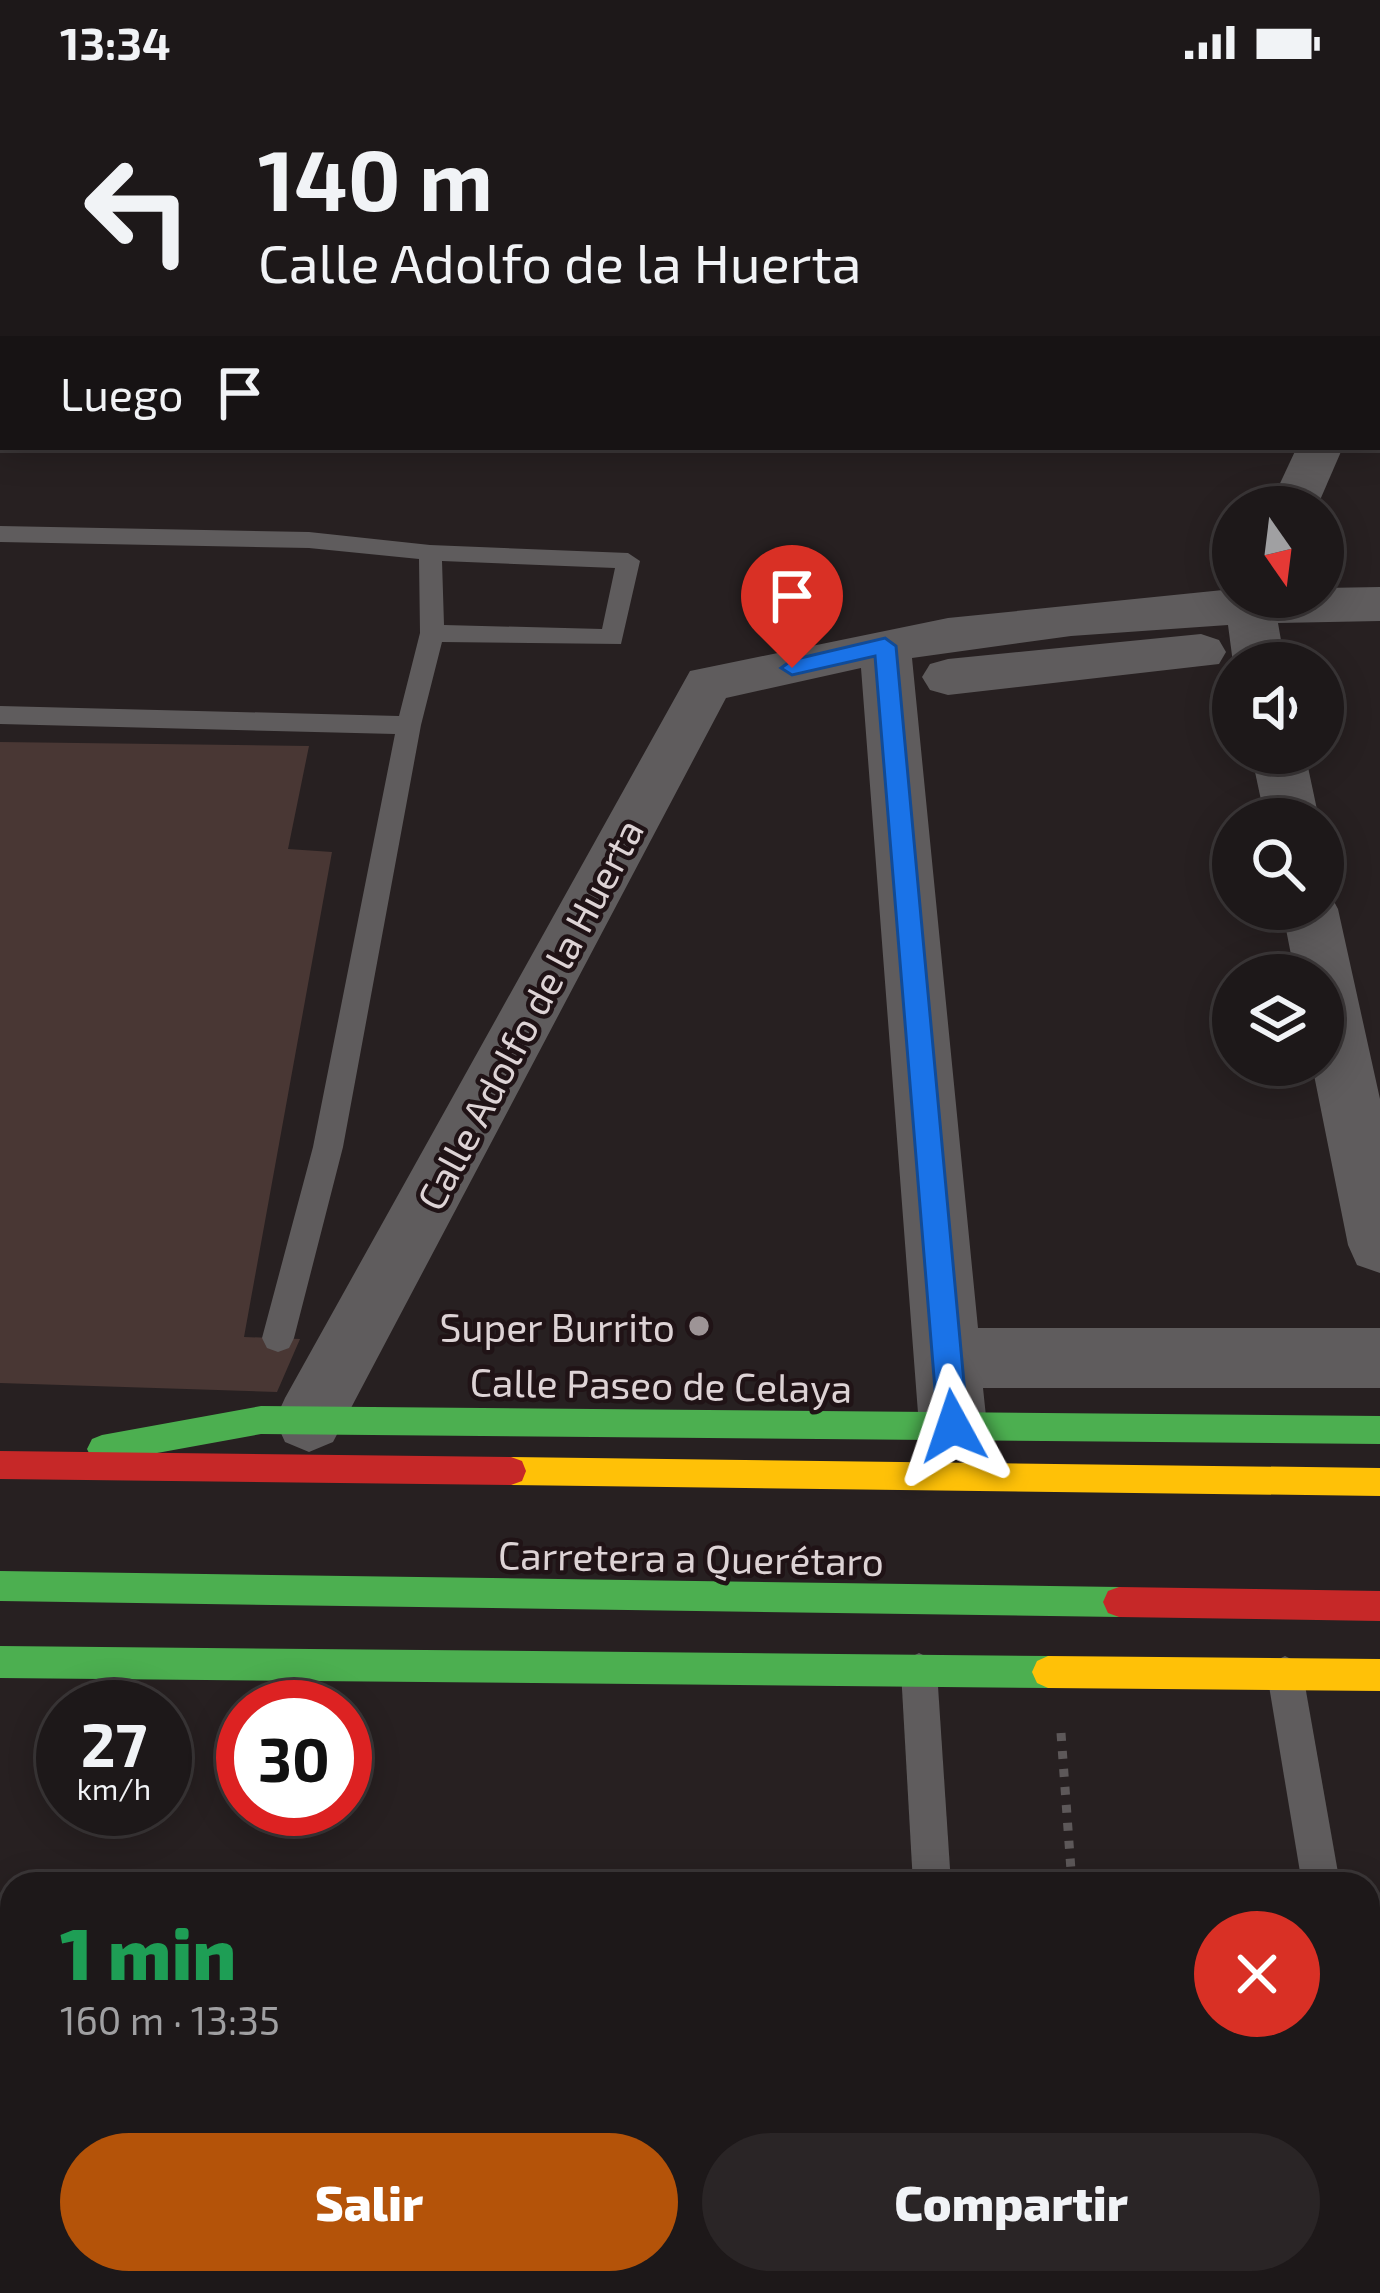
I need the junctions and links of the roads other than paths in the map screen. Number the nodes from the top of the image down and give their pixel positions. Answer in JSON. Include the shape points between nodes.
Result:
{"nodes":[{"id":1,"x":1319,"y":450,"type":"edge"},
{"id":2,"x":1302,"y":486,"type":"edge"},
{"id":3,"x":0,"y":534,"type":"edge"},
{"id":4,"x":430,"y":554,"type":"junction"},
{"id":5,"x":1380,"y":604,"type":"edge"},
{"id":6,"x":1254,"y":628,"type":"edge"},
{"id":7,"x":432,"y":634,"type":"junction"},
{"id":8,"x":1380,"y":648,"type":"edge"},
{"id":9,"x":886,"y":665,"type":"junction"},
{"id":10,"x":0,"y":715,"type":"edge"},
{"id":11,"x":410,"y":724,"type":"junction"},
{"id":12,"x":1314,"y":930,"type":"edge"},
{"id":13,"x":1380,"y":1245,"type":"edge"},
{"id":14,"x":278,"y":1338,"type":"dead end"},
{"id":15,"x":947,"y":1358,"type":"junction"},
{"id":16,"x":1380,"y":1358,"type":"edge"},
{"id":17,"x":279,"y":1411,"type":"junction"},
{"id":18,"x":953,"y":1426,"type":"junction"},
{"id":19,"x":1380,"y":1430,"type":"edge"},
{"id":20,"x":9,"y":1465,"type":"edge"},
{"id":21,"x":1380,"y":1482,"type":"edge"},
{"id":22,"x":0,"y":1586,"type":"edge"},
{"id":23,"x":1380,"y":1606,"type":"edge"},
{"id":24,"x":0,"y":1662,"type":"edge"},
{"id":25,"x":919,"y":1671,"type":"junction"},
{"id":26,"x":1285,"y":1674,"type":"junction"},
{"id":27,"x":1380,"y":1675,"type":"edge"},
{"id":28,"x":931,"y":1872,"type":"edge"},
{"id":29,"x":1319,"y":1872,"type":"edge"}],
"edges":[{"from":1,"to":2,"type":"street"},
{"from":3,"to":4,"type":"lane","via":[[309,540]]},
{"from":4,"to":7,"type":"lane"},
{"from":4,"to":7,"type":"lane","via":[[628,561],[612,638]]},
{"from":5,"to":6,"type":"street"},
{"from":6,"to":8,"type":"street"},
{"from":6,"to":9,"type":"street","name":"Calle Adolfo de la Huerta"},
{"from":7,"to":11,"type":"lane"},
{"from":9,"to":15,"type":"street"},
{"from":9,"to":17,"type":"street","name":"Calle Adolfo de la Huerta","via":[[792,668],[708,684]]},
{"from":10,"to":11,"type":"lane"},
{"from":11,"to":14,"type":"lane","via":[[328,1147]]},
{"from":12,"to":13,"type":"street"},
{"from":15,"to":16,"type":"street"},
{"from":15,"to":18,"type":"street"},
{"from":17,"to":18,"type":"main road","name":"Calle Paseo de Celaya"},
{"from":17,"to":20,"type":"main road","name":"Calle Paseo de Celaya"},
{"from":18,"to":19,"type":"main road","name":"Calle Paseo de Celaya"},
{"from":20,"to":21,"type":"main road"},
{"from":22,"to":23,"type":"main road","name":"Carretera a Querétaro"},
{"from":24,"to":25,"type":"main road"},
{"from":25,"to":26,"type":"main road"},
{"from":25,"to":28,"type":"lane"},
{"from":26,"to":27,"type":"main road"},
{"from":26,"to":29,"type":"lane"}]}
